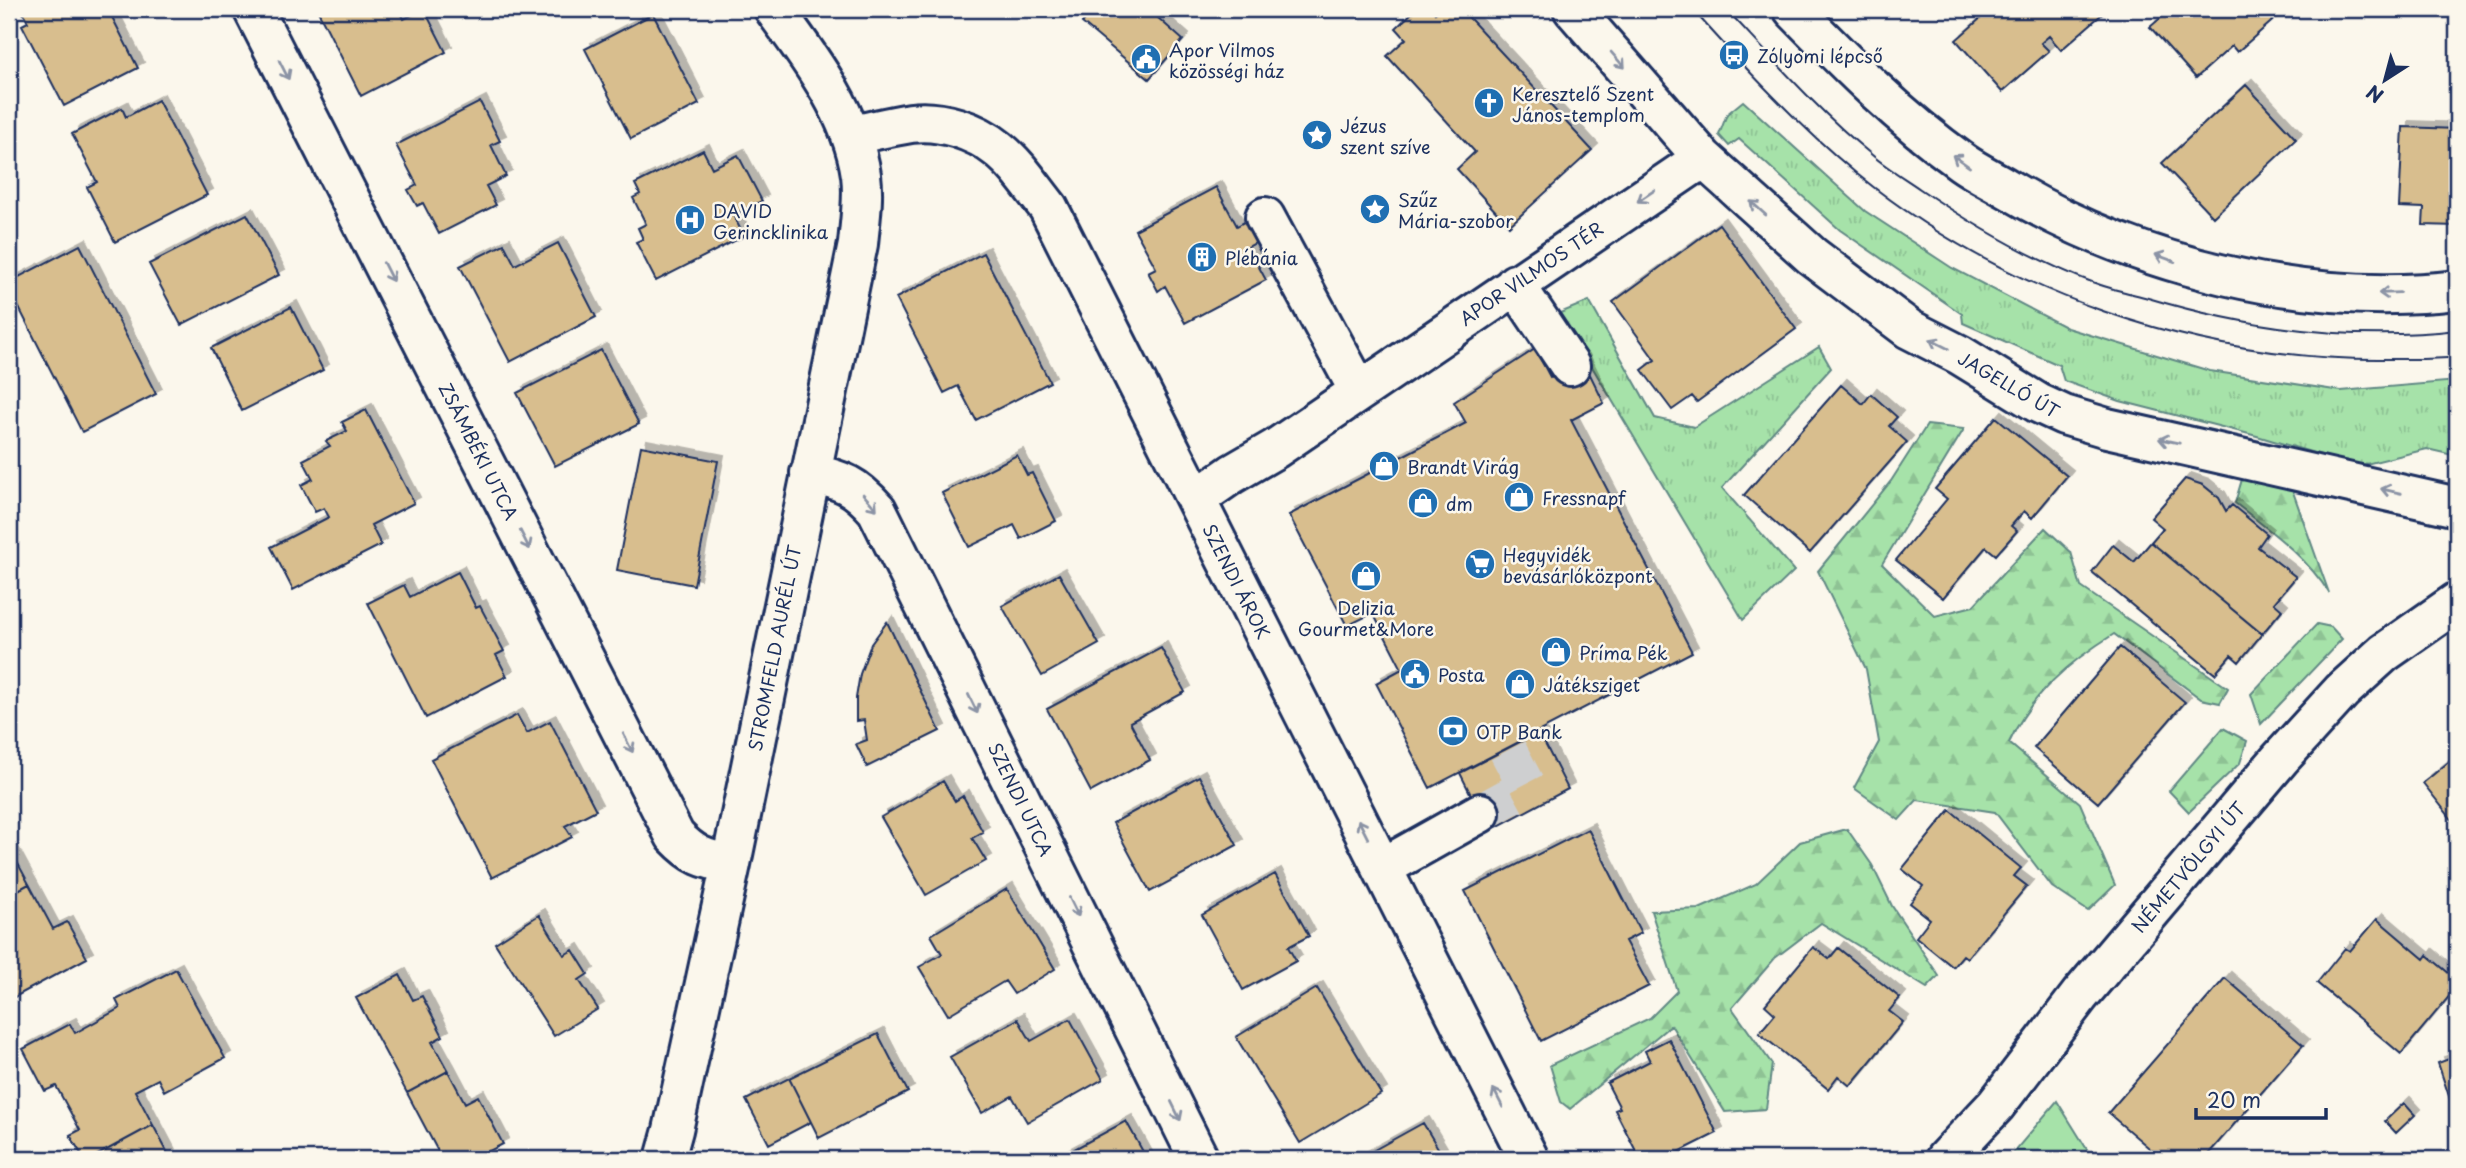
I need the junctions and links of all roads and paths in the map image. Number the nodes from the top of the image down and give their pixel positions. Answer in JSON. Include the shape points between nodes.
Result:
{"nodes":[{"id":1,"x":253,"y":9,"type":"edge"},
{"id":2,"x":774,"y":9,"type":"edge"},
{"id":3,"x":1573,"y":9,"type":"edge"},
{"id":4,"x":1793,"y":9,"type":"edge"},
{"id":5,"x":852,"y":135,"type":"junction"},
{"id":6,"x":1703,"y":158,"type":"junction"},
{"id":7,"x":1265,"y":217,"type":"dead end"},
{"id":8,"x":1516,"y":284,"type":"junction"},
{"id":9,"x":2457,"y":290,"type":"edge"},
{"id":10,"x":1570,"y":366,"type":"dead end"},
{"id":11,"x":1359,"y":391,"type":"junction"},
{"id":12,"x":810,"y":473,"type":"junction"},
{"id":13,"x":1196,"y":499,"type":"junction"},
{"id":14,"x":2457,"y":507,"type":"edge"},
{"id":15,"x":2457,"y":602,"type":"edge"},
{"id":16,"x":1480,"y":813,"type":"tunnel mouth"},
{"id":17,"x":731,"y":864,"type":"junction"},
{"id":18,"x":1382,"y":868,"type":"junction"},
{"id":19,"x":665,"y":1159,"type":"edge"},
{"id":20,"x":1199,"y":1159,"type":"edge"},
{"id":21,"x":1529,"y":1159,"type":"edge"},
{"id":22,"x":1945,"y":1159,"type":"edge"}],
"edges":[{"from":1,"to":17,"type":"street","name":"ZSÁMBÉKI UTCA","one_way":true,"via":[[676,836],[701,858]]},
{"from":2,"to":5,"type":"street","via":[[832,95]]},
{"from":3,"to":6,"type":"street","one_way":true},
{"from":9,"to":4,"type":"street","one_way":true,"via":[[2371,294],[2299,288],[2186,266],[2093,232],[2042,209],[1965,164],[1896,111]]},
{"from":5,"to":12,"type":"street","name":"STROMFELD AURÉL ÚT","via":[[862,209]]},
{"from":5,"to":13,"type":"street","name":"SZENDI ÁROK","via":[[914,122],[945,125],[997,148],[1016,166],[1048,207]]},
{"from":6,"to":8,"type":"street","name":"APOR VILMOS TÉR","one_way":true},
{"from":14,"to":6,"type":"street","name":"JAGELLÓ ÚT","one_way":true,"via":[[2107,428],[2038,403],[1909,329],[1812,256]]},
{"from":7,"to":11,"type":"street"},
{"from":8,"to":10,"type":"street"},
{"from":8,"to":11,"type":"street","name":"APOR VILMOS TÉR"},
{"from":11,"to":13,"type":"street","name":"APOR VILMOS TÉR"},
{"from":12,"to":17,"type":"street","name":"STROMFELD AURÉL ÚT"},
{"from":12,"to":20,"type":"street","name":"SZENDI UTCA","one_way":true,"via":[[841,480],[861,492],[877,510]]},
{"from":18,"to":13,"type":"street","name":"SZENDI ÁROK","one_way":true},
{"from":15,"to":22,"type":"street","name":"NÉMETVÖLGYI ÚT","via":[[2384,653],[2342,691],[2080,995],[1996,1105]]},
{"from":16,"to":18,"type":"street"},
{"from":17,"to":19,"type":"street","name":"STROMFELD AURÉL ÚT"},
{"from":21,"to":18,"type":"street","name":"SZENDI ÁROK","one_way":true}]}
